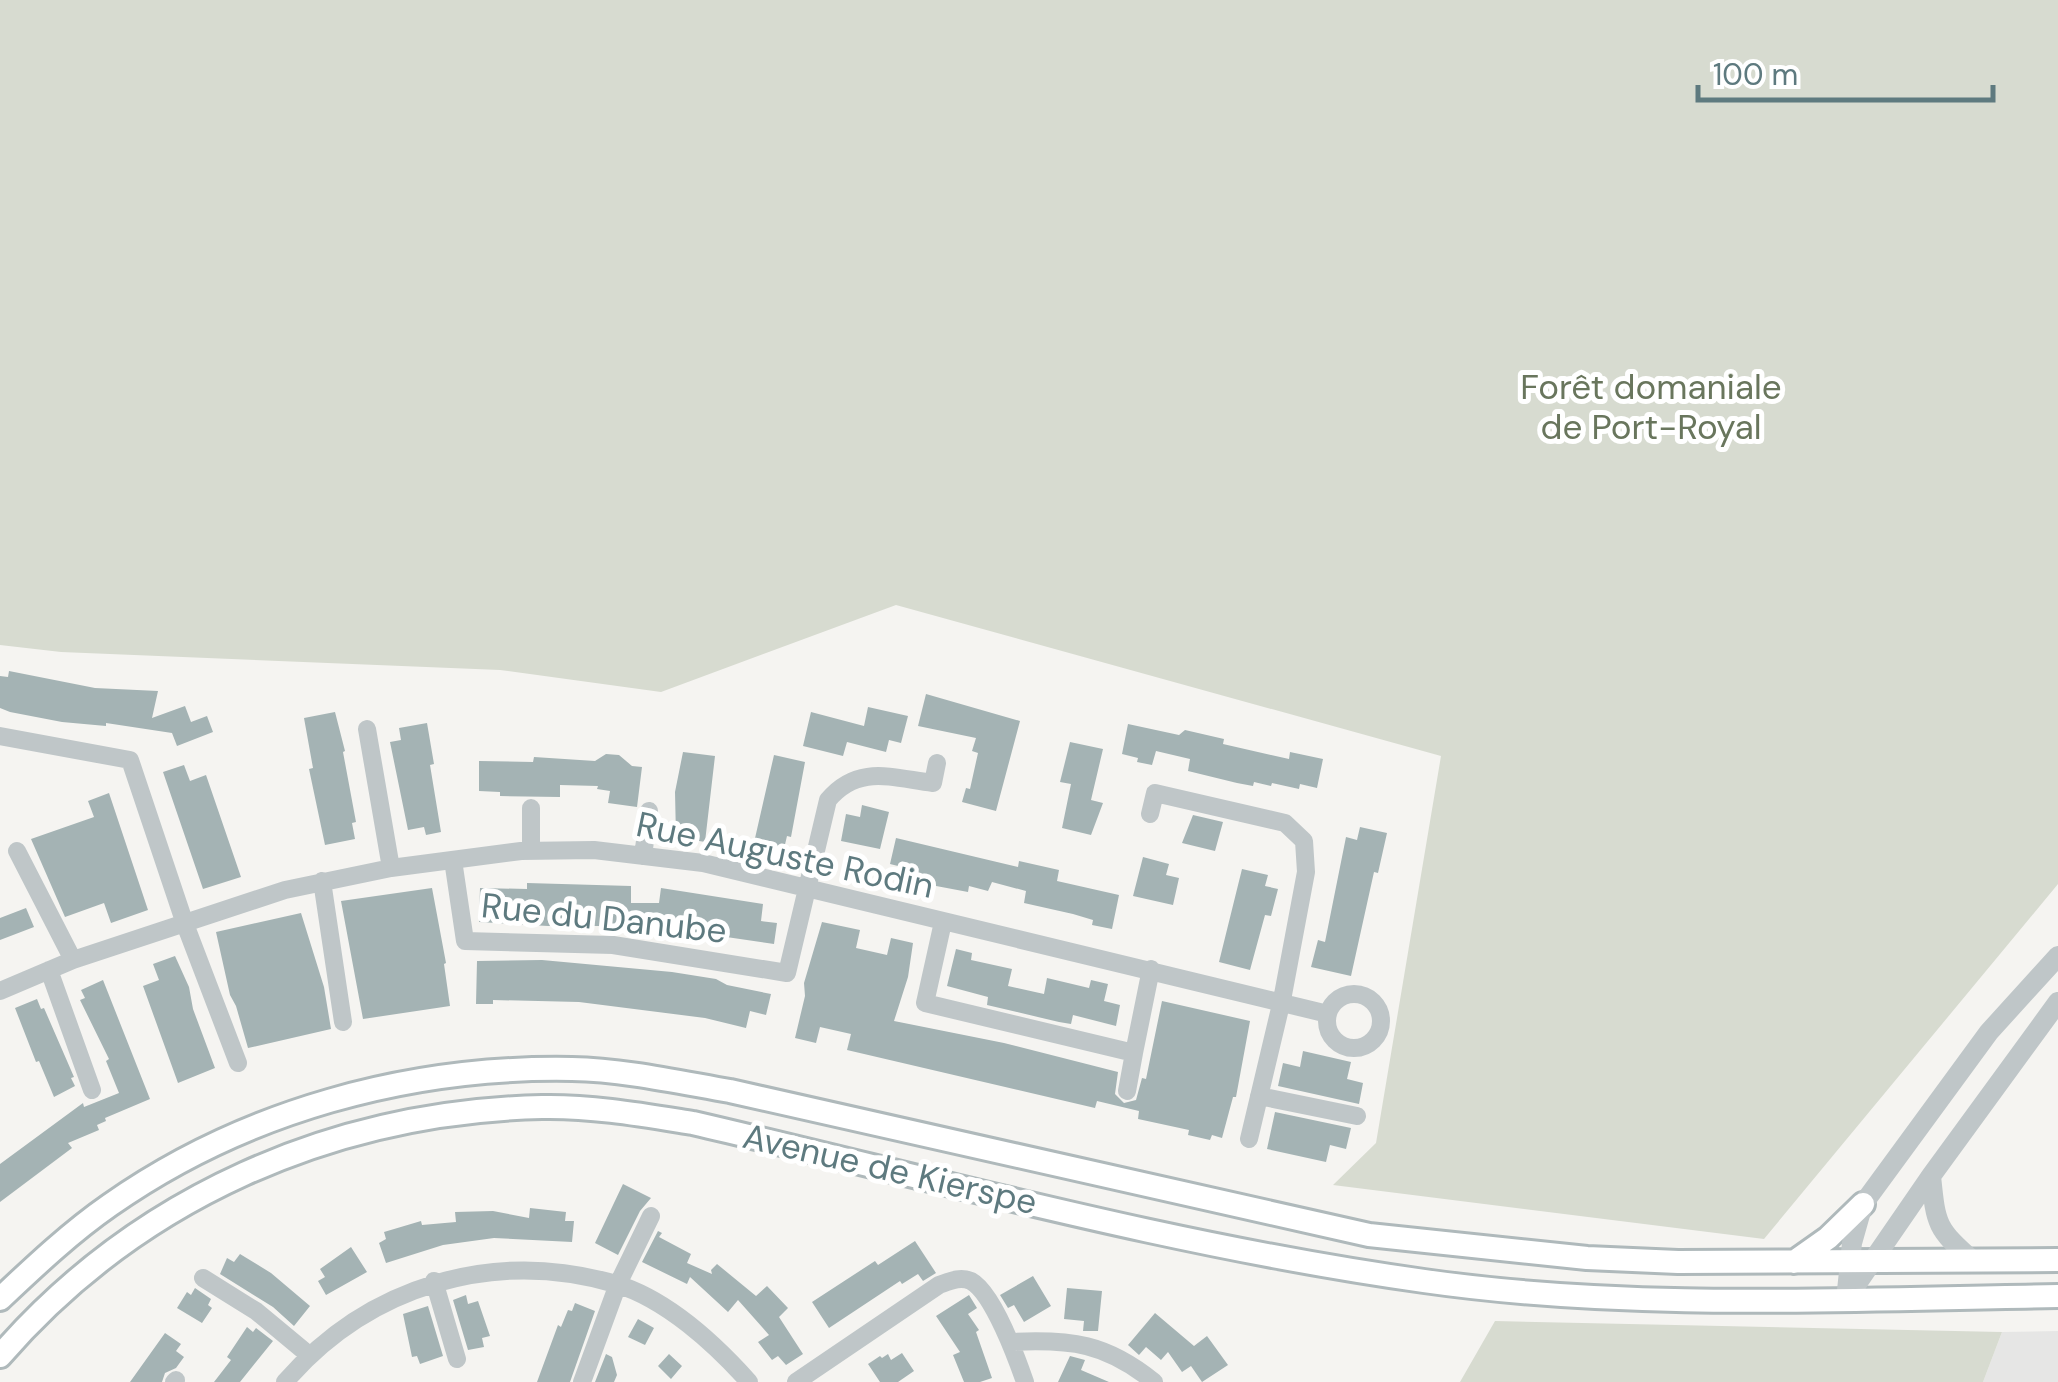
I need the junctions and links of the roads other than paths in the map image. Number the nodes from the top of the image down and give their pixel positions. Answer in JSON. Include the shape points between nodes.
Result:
{"nodes":[{"id":1,"x":367,"y":729,"type":"dead end"},
{"id":2,"x":0,"y":736,"type":"edge"},
{"id":3,"x":937,"y":762,"type":"dead end"},
{"id":4,"x":531,"y":808,"type":"dead end"},
{"id":5,"x":649,"y":811,"type":"dead end"},
{"id":6,"x":1150,"y":814,"type":"dead end"},
{"id":7,"x":531,"y":851,"type":"junction"},
{"id":8,"x":18,"y":852,"type":"dead end"},
{"id":9,"x":643,"y":856,"type":"junction"},
{"id":10,"x":453,"y":860,"type":"junction"},
{"id":11,"x":391,"y":868,"type":"junction"},
{"id":12,"x":322,"y":882,"type":"junction"},
{"id":13,"x":805,"y":888,"type":"junction"},
{"id":14,"x":943,"y":922,"type":"junction"},
{"id":15,"x":185,"y":924,"type":"junction"},
{"id":16,"x":2058,"y":956,"type":"edge"},
{"id":17,"x":73,"y":960,"type":"junction"},
{"id":18,"x":1151,"y":969,"type":"junction"},
{"id":19,"x":48,"y":970,"type":"junction"},
{"id":20,"x":0,"y":991,"type":"edge"},
{"id":21,"x":1282,"y":1000,"type":"junction"},
{"id":22,"x":2058,"y":1002,"type":"edge"},
{"id":23,"x":1328,"y":1014,"type":"dead end"},
{"id":24,"x":343,"y":1022,"type":"dead end"},
{"id":25,"x":1134,"y":1053,"type":"junction"},
{"id":26,"x":238,"y":1062,"type":"dead end"},
{"id":27,"x":92,"y":1090,"type":"dead end"},
{"id":28,"x":1127,"y":1091,"type":"dead end"},
{"id":29,"x":1259,"y":1096,"type":"junction"},
{"id":30,"x":1357,"y":1116,"type":"dead end"},
{"id":31,"x":1249,"y":1139,"type":"dead end"},
{"id":32,"x":1931,"y":1176,"type":"junction"},
{"id":33,"x":1863,"y":1204,"type":"junction"},
{"id":34,"x":651,"y":1216,"type":"dead end"},
{"id":35,"x":2058,"y":1260,"type":"edge"},
{"id":36,"x":1794,"y":1262,"type":"junction"},
{"id":37,"x":1860,"y":1262,"type":"junction"},
{"id":38,"x":1973,"y":1262,"type":"junction"},
{"id":39,"x":203,"y":1278,"type":"dead end"},
{"id":40,"x":434,"y":1282,"type":"junction"},
{"id":41,"x":618,"y":1284,"type":"junction"},
{"id":42,"x":2058,"y":1296,"type":"edge"},
{"id":43,"x":0,"y":1299,"type":"edge"},
{"id":44,"x":1846,"y":1300,"type":"junction"},
{"id":45,"x":1011,"y":1342,"type":"junction"},
{"id":46,"x":309,"y":1354,"type":"junction"},
{"id":47,"x":0,"y":1356,"type":"edge"},
{"id":48,"x":457,"y":1359,"type":"dead end"},
{"id":49,"x":285,"y":1382,"type":"edge"},
{"id":50,"x":582,"y":1382,"type":"edge"},
{"id":51,"x":749,"y":1382,"type":"edge"},
{"id":52,"x":796,"y":1382,"type":"edge"},
{"id":53,"x":1025,"y":1382,"type":"edge"},
{"id":54,"x":1154,"y":1382,"type":"edge"}],
"edges":[{"from":1,"to":11,"type":"street"},
{"from":2,"to":15,"type":"street","via":[[130,760]]},
{"from":3,"to":13,"type":"street","via":[[933,783],[869,774],[840,785],[828,800]]},
{"from":4,"to":7,"type":"street"},
{"from":5,"to":9,"type":"street"},
{"from":6,"to":21,"type":"street","via":[[1155,793],[1285,823],[1304,841],[1306,872]]},
{"from":7,"to":9,"type":"street","name":"Rue Auguste Rodin"},
{"from":7,"to":10,"type":"street","name":"Rue Auguste Rodin"},
{"from":8,"to":17,"type":"street"},
{"from":9,"to":13,"type":"street","name":"Rue Auguste Rodin"},
{"from":10,"to":11,"type":"street","name":"Rue Auguste Rodin"},
{"from":10,"to":13,"type":"street","name":"Rue du Danube","via":[[465,942],[613,946],[786,973]]},
{"from":11,"to":12,"type":"street","name":"Rue Auguste Rodin"},
{"from":12,"to":15,"type":"street","name":"Rue Auguste Rodin"},
{"from":12,"to":24,"type":"street"},
{"from":13,"to":14,"type":"street","name":"Rue Auguste Rodin"},
{"from":14,"to":18,"type":"street","name":"Rue Auguste Rodin"},
{"from":14,"to":25,"type":"street","via":[[924,1003]]},
{"from":15,"to":17,"type":"street","name":"Rue Auguste Rodin"},
{"from":15,"to":26,"type":"street"},
{"from":16,"to":33,"type":"street","via":[[1989,1032]]},
{"from":17,"to":19,"type":"street","name":"Rue Auguste Rodin"},
{"from":18,"to":21,"type":"street","name":"Rue Auguste Rodin"},
{"from":18,"to":25,"type":"street"},
{"from":19,"to":20,"type":"street","name":"Rue Auguste Rodin"},
{"from":19,"to":27,"type":"street"},
{"from":21,"to":23,"type":"street","name":"Rue Auguste Rodin"},
{"from":21,"to":29,"type":"street"},
{"from":22,"to":32,"type":"street"},
{"from":25,"to":28,"type":"street"},
{"from":29,"to":30,"type":"street"},
{"from":29,"to":31,"type":"street"},
{"from":32,"to":37,"type":"street"},
{"from":32,"to":38,"type":"street","via":[[1943,1234]]},
{"from":33,"to":36,"type":"main road"},
{"from":33,"to":37,"type":"street"},
{"from":34,"to":41,"type":"street"},
{"from":35,"to":38,"type":"main road","name":"Avenue de Kierspe"},
{"from":36,"to":37,"type":"main road","name":"Avenue de Kierspe"},
{"from":36,"to":43,"type":"main road","name":"Avenue de Kierspe","via":[[1587,1258],[1370,1235],[730,1091],[572,1069],[390,1084],[247,1130],[110,1205]]},
{"from":37,"to":38,"type":"main road","name":"Avenue de Kierspe"},
{"from":37,"to":44,"type":"street"},
{"from":39,"to":46,"type":"street"},
{"from":40,"to":41,"type":"street","via":[[482,1272],[554,1272]]},
{"from":40,"to":46,"type":"street","via":[[360,1316]]},
{"from":40,"to":48,"type":"street"},
{"from":41,"to":50,"type":"street"},
{"from":41,"to":51,"type":"street","via":[[678,1316]]},
{"from":42,"to":44,"type":"main road","name":"Avenue de Kierspe"},
{"from":44,"to":47,"type":"main road","name":"Avenue de Kierspe","via":[[1674,1301],[1426,1282],[1281,1258],[693,1123],[546,1107],[388,1124],[245,1171],[116,1247]]},
{"from":45,"to":52,"type":"street","via":[[981,1290],[957,1278]]},
{"from":45,"to":53,"type":"street"},
{"from":45,"to":54,"type":"street","via":[[1095,1346]]},
{"from":46,"to":49,"type":"street"}]}
